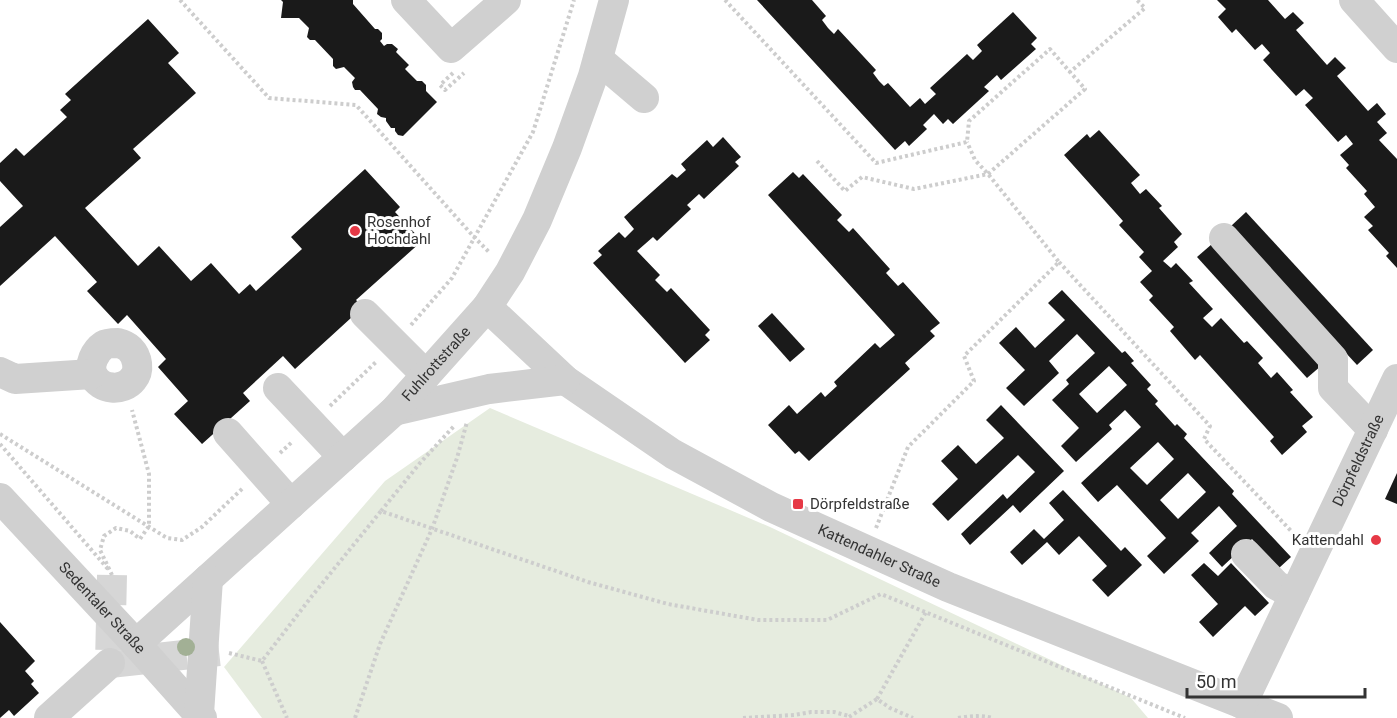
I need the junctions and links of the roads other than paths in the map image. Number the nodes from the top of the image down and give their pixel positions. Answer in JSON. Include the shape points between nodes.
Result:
{"nodes":[{"id":1,"x":406,"y":0,"type":"edge"},
{"id":2,"x":506,"y":0,"type":"edge"},
{"id":3,"x":615,"y":0,"type":"edge"},
{"id":4,"x":1354,"y":0,"type":"edge"},
{"id":5,"x":1397,"y":48,"type":"edge"},
{"id":6,"x":598,"y":59,"type":"junction"},
{"id":7,"x":644,"y":98,"type":"dead end"},
{"id":8,"x":1224,"y":238,"type":"dead end"},
{"id":9,"x":487,"y":308,"type":"junction"},
{"id":10,"x":365,"y":314,"type":"dead end"},
{"id":11,"x":0,"y":372,"type":"edge"},
{"id":12,"x":92,"y":374,"type":"junction"},
{"id":13,"x":426,"y":375,"type":"junction"},
{"id":14,"x":1397,"y":379,"type":"edge"},
{"id":15,"x":565,"y":380,"type":"junction"},
{"id":16,"x":278,"y":388,"type":"dead end"},
{"id":17,"x":394,"y":411,"type":"junction"},
{"id":18,"x":1373,"y":430,"type":"junction"},
{"id":19,"x":228,"y":433,"type":"dead end"},
{"id":20,"x":343,"y":457,"type":"junction"},
{"id":21,"x":0,"y":498,"type":"edge"},
{"id":22,"x":291,"y":504,"type":"junction"},
{"id":23,"x":1246,"y":554,"type":"dead end"},
{"id":24,"x":208,"y":579,"type":"junction"},
{"id":25,"x":1294,"y":595,"type":"junction"},
{"id":26,"x":136,"y":644,"type":"junction"},
{"id":27,"x":110,"y":663,"type":"dead end"},
{"id":28,"x":1242,"y":704,"type":"junction"},
{"id":29,"x":201,"y":716,"type":"edge"},
{"id":30,"x":51,"y":717,"type":"edge"},
{"id":31,"x":1278,"y":718,"type":"edge"}],
"edges":[{"from":1,"to":2,"type":"street","via":[[451,48]]},
{"from":3,"to":6,"type":"street","name":"Fuhlrottstraße"},
{"from":4,"to":5,"type":"street"},
{"from":6,"to":7,"type":"street"},
{"from":6,"to":9,"type":"street","name":"Fuhlrottstraße","via":[[537,220]]},
{"from":8,"to":18,"type":"street","via":[[1333,359],[1333,388]]},
{"from":9,"to":13,"type":"street","name":"Fuhlrottstraße"},
{"from":9,"to":15,"type":"street","name":"Kattendahler Straße"},
{"from":10,"to":13,"type":"street"},
{"from":11,"to":12,"type":"street","via":[[15,379]]},
{"from":12,"to":12,"type":"street","via":[[92,362],[105,344],[118,343],[136,356],[138,369],[126,386],[111,388]]},
{"from":13,"to":17,"type":"street","name":"Fuhlrottstraße"},
{"from":14,"to":18,"type":"street","name":"Dörpfeldstraße"},
{"from":15,"to":17,"type":"street","via":[[489,389]]},
{"from":15,"to":28,"type":"street","name":"Kattendahler Straße","via":[[673,454],[771,507],[1014,614]]},
{"from":16,"to":20,"type":"street"},
{"from":17,"to":20,"type":"street","name":"Fuhlrottstraße"},
{"from":18,"to":25,"type":"street","name":"Dörpfeldstraße"},
{"from":19,"to":22,"type":"street"},
{"from":20,"to":22,"type":"street","name":"Fuhlrottstraße"},
{"from":21,"to":26,"type":"street","name":"Sedentaler Straße"},
{"from":22,"to":24,"type":"street","name":"Fuhlrottstraße"},
{"from":23,"to":25,"type":"street","via":[[1275,585]]},
{"from":24,"to":26,"type":"street","name":"Fuhlrottstraße"},
{"from":24,"to":29,"type":"street"},
{"from":25,"to":28,"type":"street","name":"Dörpfeldstraße"},
{"from":26,"to":29,"type":"street","name":"Sedentaler Straße"},
{"from":27,"to":30,"type":"street"},
{"from":28,"to":31,"type":"street","name":"Kattendahler Straße"}]}
